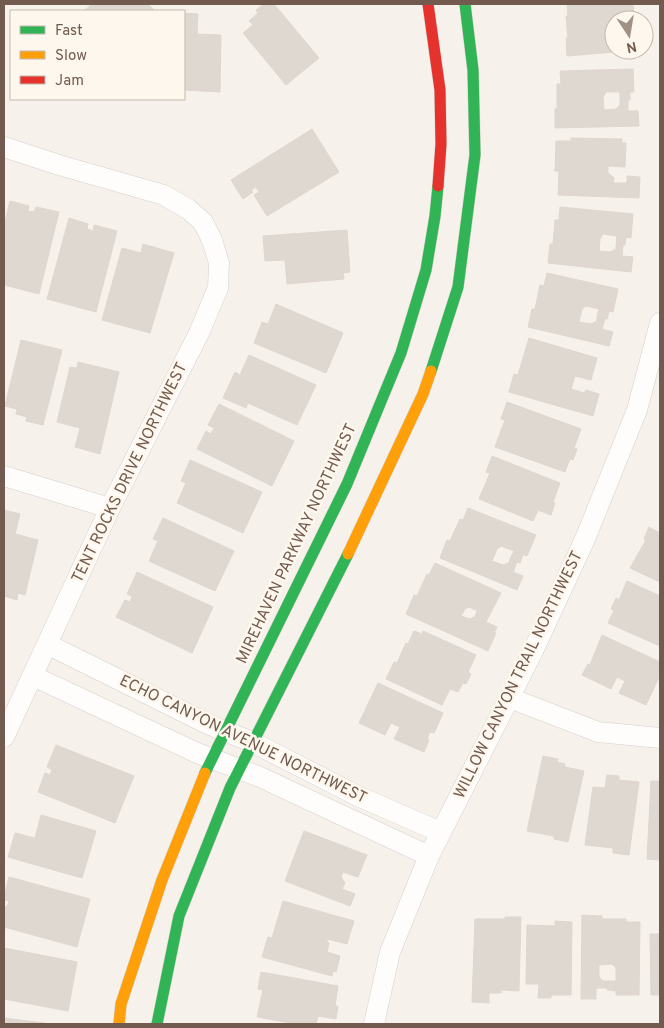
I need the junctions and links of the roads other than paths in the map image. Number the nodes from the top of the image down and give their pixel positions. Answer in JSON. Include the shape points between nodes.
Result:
{"nodes":[{"id":1,"x":428,"y":4,"type":"edge"},
{"id":2,"x":465,"y":4,"type":"edge"},
{"id":3,"x":4,"y":147,"type":"edge"},
{"id":4,"x":660,"y":323,"type":"edge"},
{"id":5,"x":4,"y":476,"type":"edge"},
{"id":6,"x":110,"y":508,"type":"junction"},
{"id":7,"x":47,"y":644,"type":"junction"},
{"id":8,"x":32,"y":676,"type":"junction"},
{"id":9,"x":510,"y":698,"type":"junction"},
{"id":10,"x":226,"y":731,"type":"junction"},
{"id":11,"x":4,"y":737,"type":"edge"},
{"id":12,"x":660,"y":738,"type":"edge"},
{"id":13,"x":252,"y":742,"type":"junction"},
{"id":14,"x":211,"y":758,"type":"junction"},
{"id":15,"x":238,"y":769,"type":"junction"},
{"id":16,"x":358,"y":796,"type":"junction"},
{"id":17,"x":350,"y":819,"type":"junction"},
{"id":18,"x":440,"y":832,"type":"junction"},
{"id":19,"x":428,"y":856,"type":"junction"},
{"id":20,"x":119,"y":1024,"type":"edge"},
{"id":21,"x":157,"y":1024,"type":"edge"},
{"id":22,"x":374,"y":1024,"type":"edge"}],
"edges":[{"from":1,"to":10,"type":"street","name":"MIREHAVEN PARKWAY NORTHWEST","via":[[440,90],[441,144],[435,216],[426,270],[401,353],[347,484]]},
{"from":2,"to":13,"type":"street","via":[[472,70],[475,155],[458,287],[446,330],[423,394],[366,519]]},
{"from":3,"to":6,"type":"street","name":"TENT ROCKS DRIVE NORTHWEST","via":[[164,195],[203,222],[212,240],[218,264],[218,288],[199,333]]},
{"from":4,"to":9,"type":"street","name":"WILLOW CANYON TRAIL NORTHWEST","via":[[637,410],[589,530]]},
{"from":5,"to":6,"type":"street"},
{"from":6,"to":7,"type":"street","name":"TENT ROCKS DRIVE NORTHWEST"},
{"from":7,"to":8,"type":"street","name":"TENT ROCKS DRIVE NORTHWEST"},
{"from":7,"to":10,"type":"street","name":"ECHO CANYON AVENUE NORTHWEST"},
{"from":8,"to":11,"type":"street","name":"TENT ROCKS DRIVE NORTHWEST"},
{"from":8,"to":14,"type":"street","name":"ECHO CANYON AVENUE NORTHWEST"},
{"from":9,"to":12,"type":"street","via":[[598,732]]},
{"from":9,"to":18,"type":"street","name":"WILLOW CANYON TRAIL NORTHWEST"},
{"from":10,"to":13,"type":"street","name":"ECHO CANYON AVENUE NORTHWEST"},
{"from":10,"to":14,"type":"street","name":"MIREHAVEN PARKWAY NORTHWEST"},
{"from":13,"to":15,"type":"street"},
{"from":13,"to":16,"type":"street","name":"ECHO CANYON AVENUE NORTHWEST"},
{"from":14,"to":15,"type":"street","name":"ECHO CANYON AVENUE NORTHWEST"},
{"from":14,"to":20,"type":"street","name":"MIREHAVEN PARKWAY NORTHWEST","via":[[162,880],[121,1004]]},
{"from":15,"to":17,"type":"street","name":"ECHO CANYON AVENUE NORTHWEST"},
{"from":15,"to":21,"type":"street","via":[[180,916]]},
{"from":16,"to":17,"type":"street"},
{"from":16,"to":18,"type":"street","name":"ECHO CANYON AVENUE NORTHWEST"},
{"from":17,"to":19,"type":"street","name":"ECHO CANYON AVENUE NORTHWEST"},
{"from":18,"to":19,"type":"street","name":"WILLOW CANYON TRAIL NORTHWEST"},
{"from":19,"to":22,"type":"street","name":"WILLOW CANYON TRAIL NORTHWEST","via":[[390,952]]}]}
